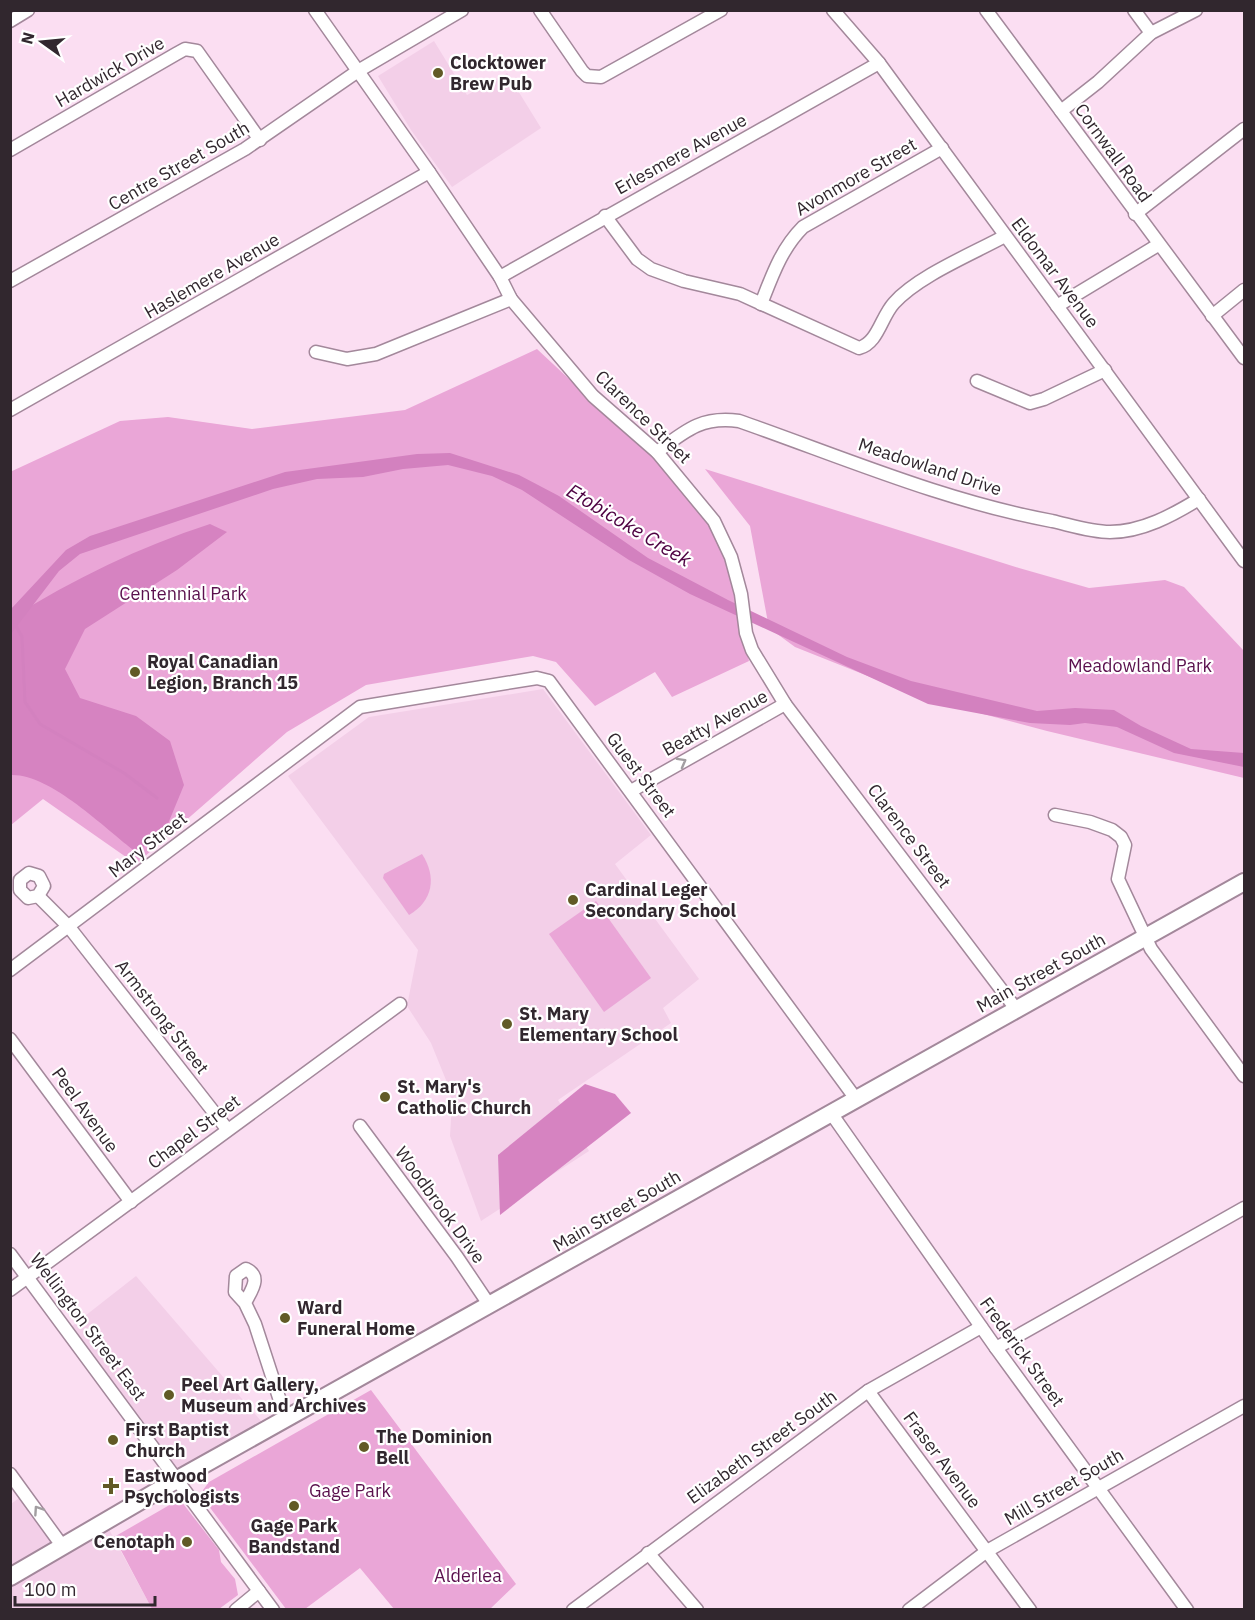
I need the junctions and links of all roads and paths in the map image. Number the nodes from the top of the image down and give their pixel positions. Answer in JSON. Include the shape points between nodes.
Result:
{"nodes":[{"id":1,"x":28,"y":10,"type":"edge"},
{"id":2,"x":315,"y":10,"type":"edge"},
{"id":3,"x":462,"y":10,"type":"edge"},
{"id":4,"x":540,"y":10,"type":"edge"},
{"id":5,"x":721,"y":10,"type":"edge"},
{"id":6,"x":833,"y":10,"type":"edge"},
{"id":7,"x":986,"y":10,"type":"edge"},
{"id":8,"x":1134,"y":10,"type":"edge"},
{"id":9,"x":1196,"y":10,"type":"edge"},
{"id":10,"x":10,"y":21,"type":"edge"},
{"id":11,"x":1151,"y":33,"type":"junction"},
{"id":12,"x":879,"y":63,"type":"junction"},
{"id":13,"x":358,"y":71,"type":"junction"},
{"id":14,"x":1061,"y":111,"type":"junction"},
{"id":15,"x":1245,"y":129,"type":"edge"},
{"id":16,"x":260,"y":140,"type":"junction"},
{"id":17,"x":942,"y":148,"type":"junction"},
{"id":18,"x":10,"y":150,"type":"edge"},
{"id":19,"x":429,"y":172,"type":"junction"},
{"id":20,"x":1135,"y":214,"type":"junction"},
{"id":21,"x":605,"y":216,"type":"junction"},
{"id":22,"x":1005,"y":236,"type":"junction"},
{"id":23,"x":1158,"y":245,"type":"junction"},
{"id":24,"x":500,"y":277,"type":"junction"},
{"id":25,"x":10,"y":281,"type":"edge"},
{"id":26,"x":1245,"y":290,"type":"edge"},
{"id":27,"x":511,"y":299,"type":"junction"},
{"id":28,"x":761,"y":304,"type":"junction"},
{"id":29,"x":1057,"y":306,"type":"junction"},
{"id":30,"x":1212,"y":316,"type":"junction"},
{"id":31,"x":316,"y":352,"type":"dead end"},
{"id":32,"x":1245,"y":358,"type":"edge"},
{"id":33,"x":1105,"y":370,"type":"junction"},
{"id":34,"x":977,"y":381,"type":"dead end"},
{"id":35,"x":10,"y":410,"type":"edge"},
{"id":36,"x":657,"y":452,"type":"junction"},
{"id":37,"x":1199,"y":499,"type":"junction"},
{"id":38,"x":1245,"y":561,"type":"edge"},
{"id":39,"x":784,"y":705,"type":"junction"},
{"id":40,"x":307,"y":748,"type":"joint"},
{"id":41,"x":631,"y":791,"type":"junction"},
{"id":42,"x":1054,"y":815,"type":"dead end"},
{"id":43,"x":1245,"y":882,"type":"edge"},
{"id":44,"x":38,"y":896,"type":"dead end"},
{"id":45,"x":69,"y":927,"type":"junction"},
{"id":46,"x":1145,"y":939,"type":"junction"},
{"id":47,"x":10,"y":970,"type":"edge"},
{"id":48,"x":400,"y":1004,"type":"dead end"},
{"id":49,"x":1016,"y":1009,"type":"junction"},
{"id":50,"x":10,"y":1039,"type":"edge"},
{"id":51,"x":1245,"y":1076,"type":"edge"},
{"id":52,"x":856,"y":1099,"type":"junction"},
{"id":53,"x":831,"y":1113,"type":"junction"},
{"id":54,"x":360,"y":1126,"type":"dead end"},
{"id":55,"x":227,"y":1129,"type":"junction"},
{"id":56,"x":131,"y":1202,"type":"junction"},
{"id":57,"x":1245,"y":1208,"type":"edge"},
{"id":58,"x":10,"y":1254,"type":"edge"},
{"id":59,"x":27,"y":1278,"type":"junction"},
{"id":60,"x":10,"y":1290,"type":"edge"},
{"id":61,"x":245,"y":1303,"type":"dead end"},
{"id":62,"x":490,"y":1306,"type":"junction"},
{"id":63,"x":981,"y":1327,"type":"junction"},
{"id":64,"x":996,"y":1348,"type":"junction"},
{"id":65,"x":868,"y":1391,"type":"junction"},
{"id":66,"x":1245,"y":1406,"type":"edge"},
{"id":67,"x":286,"y":1419,"type":"junction"},
{"id":68,"x":10,"y":1474,"type":"edge"},
{"id":69,"x":178,"y":1479,"type":"junction"},
{"id":70,"x":1098,"y":1487,"type":"junction"},
{"id":71,"x":63,"y":1547,"type":"junction"},
{"id":72,"x":987,"y":1551,"type":"junction"},
{"id":73,"x":648,"y":1553,"type":"junction"},
{"id":74,"x":10,"y":1577,"type":"edge"},
{"id":75,"x":259,"y":1591,"type":"junction"},
{"id":76,"x":236,"y":1610,"type":"edge"},
{"id":77,"x":273,"y":1610,"type":"edge"},
{"id":78,"x":573,"y":1610,"type":"edge"},
{"id":79,"x":698,"y":1610,"type":"edge"},
{"id":80,"x":909,"y":1610,"type":"edge"},
{"id":81,"x":1030,"y":1610,"type":"edge"},
{"id":82,"x":1187,"y":1610,"type":"edge"}],
"edges":[{"from":1,"to":10,"type":"street"},
{"from":2,"to":13,"type":"street","name":"Clarence Street"},
{"from":3,"to":13,"type":"street","name":"Centre Street South"},
{"from":4,"to":5,"type":"street","via":[[582,71],[601,77]]},
{"from":6,"to":12,"type":"street","name":"Eldomar Avenue"},
{"from":7,"to":14,"type":"street","name":"Cornwall Road"},
{"from":8,"to":11,"type":"street"},
{"from":9,"to":11,"type":"street"},
{"from":11,"to":14,"type":"street"},
{"from":12,"to":17,"type":"street","name":"Eldomar Avenue"},
{"from":12,"to":21,"type":"street","name":"Erlesmere Avenue"},
{"from":13,"to":16,"type":"street","name":"Centre Street South"},
{"from":13,"to":19,"type":"street","name":"Clarence Street"},
{"from":14,"to":20,"type":"street","name":"Cornwall Road"},
{"from":15,"to":20,"type":"street"},
{"from":16,"to":18,"type":"street","name":"Hardwick Drive","via":[[197,51],[185,49]]},
{"from":16,"to":25,"type":"street","name":"Centre Street South"},
{"from":17,"to":22,"type":"street","name":"Eldomar Avenue"},
{"from":17,"to":28,"type":"street","name":"Avonmore Street","via":[[803,227],[781,255]]},
{"from":19,"to":24,"type":"street","name":"Clarence Street"},
{"from":19,"to":35,"type":"street","name":"Haslemere Avenue"},
{"from":20,"to":23,"type":"street","name":"Cornwall Road"},
{"from":21,"to":24,"type":"street","name":"Erlesmere Avenue"},
{"from":21,"to":28,"type":"street","via":[[637,259],[651,269],[740,294]]},
{"from":22,"to":28,"type":"street","via":[[908,289],[883,317],[873,341],[859,348]]},
{"from":22,"to":29,"type":"street","name":"Eldomar Avenue"},
{"from":23,"to":29,"type":"street"},
{"from":23,"to":30,"type":"street","name":"Cornwall Road"},
{"from":24,"to":27,"type":"street","name":"Clarence Street"},
{"from":26,"to":30,"type":"street"},
{"from":27,"to":31,"type":"street","via":[[376,354],[347,359]]},
{"from":27,"to":36,"type":"street","name":"Clarence Street","via":[[593,396]]},
{"from":29,"to":33,"type":"street","name":"Eldomar Avenue"},
{"from":30,"to":32,"type":"street","name":"Cornwall Road"},
{"from":33,"to":34,"type":"street","via":[[1030,403]]},
{"from":33,"to":37,"type":"street","name":"Eldomar Avenue"},
{"from":36,"to":37,"type":"street","name":"Meadowland Drive","via":[[691,427],[708,420],[739,421],[972,503],[1110,532],[1145,526]]},
{"from":36,"to":39,"type":"street","name":"Clarence Street","via":[[714,521],[731,557],[746,633],[761,669]]},
{"from":37,"to":38,"type":"street","name":"Eldomar Avenue"},
{"from":41,"to":39,"type":"street","name":"Beatty Avenue","one_way":true},
{"from":39,"to":49,"type":"street","name":"Clarence Street"},
{"from":40,"to":41,"type":"street","name":"Guest Street","via":[[360,707],[537,678],[549,681]]},
{"from":40,"to":45,"type":"street","name":"Mary Street"},
{"from":41,"to":52,"type":"street","name":"Guest Street"},
{"from":42,"to":46,"type":"street","via":[[1090,822],[1121,837],[1125,845],[1118,879]]},
{"from":43,"to":46,"type":"main road","name":"Main Street South"},
{"from":44,"to":45,"type":"street","name":"Armstrong Street"},
{"from":45,"to":47,"type":"street","name":"Mary Street"},
{"from":45,"to":55,"type":"street","name":"Armstrong Street"},
{"from":46,"to":49,"type":"main road","name":"Main Street South"},
{"from":46,"to":51,"type":"street"},
{"from":48,"to":55,"type":"street","name":"Chapel Street"},
{"from":49,"to":52,"type":"main road","name":"Main Street South"},
{"from":50,"to":56,"type":"street","name":"Peel Avenue"},
{"from":52,"to":53,"type":"main road","name":"Main Street South"},
{"from":53,"to":62,"type":"main road","name":"Main Street South"},
{"from":53,"to":63,"type":"street","name":"Frederick Street"},
{"from":54,"to":62,"type":"street","name":"Woodbrook Drive"},
{"from":55,"to":56,"type":"street","name":"Chapel Street"},
{"from":56,"to":59,"type":"street","name":"Chapel Street"},
{"from":57,"to":64,"type":"street"},
{"from":58,"to":59,"type":"street","name":"Wellington Street East"},
{"from":59,"to":60,"type":"street","name":"Chapel Street"},
{"from":59,"to":69,"type":"street","name":"Wellington Street East"},
{"from":61,"to":67,"type":"street"},
{"from":62,"to":67,"type":"main road","name":"Main Street South"},
{"from":63,"to":64,"type":"street","name":"Frederick Street"},
{"from":63,"to":65,"type":"street","name":"Elizabeth Street South"},
{"from":64,"to":70,"type":"street","name":"Frederick Street"},
{"from":65,"to":72,"type":"street","name":"Fraser Avenue"},
{"from":65,"to":73,"type":"street","name":"Elizabeth Street South"},
{"from":66,"to":70,"type":"street","name":"Mill Street South"},
{"from":67,"to":69,"type":"main road","name":"Main Street South"},
{"from":71,"to":68,"type":"street","one_way":true},
{"from":69,"to":71,"type":"main road","name":"Main Street South"},
{"from":69,"to":75,"type":"street","name":"Wellington Street East"},
{"from":70,"to":72,"type":"street","name":"Mill Street South"},
{"from":70,"to":82,"type":"street","name":"Frederick Street"},
{"from":71,"to":74,"type":"main road","name":"Main Street South"},
{"from":72,"to":80,"type":"street","name":"Mill Street South"},
{"from":72,"to":81,"type":"street","name":"Fraser Avenue"},
{"from":73,"to":78,"type":"street","name":"Elizabeth Street South"},
{"from":73,"to":79,"type":"street"},
{"from":75,"to":76,"type":"street"},
{"from":75,"to":77,"type":"street","name":"Wellington Street East"}]}
